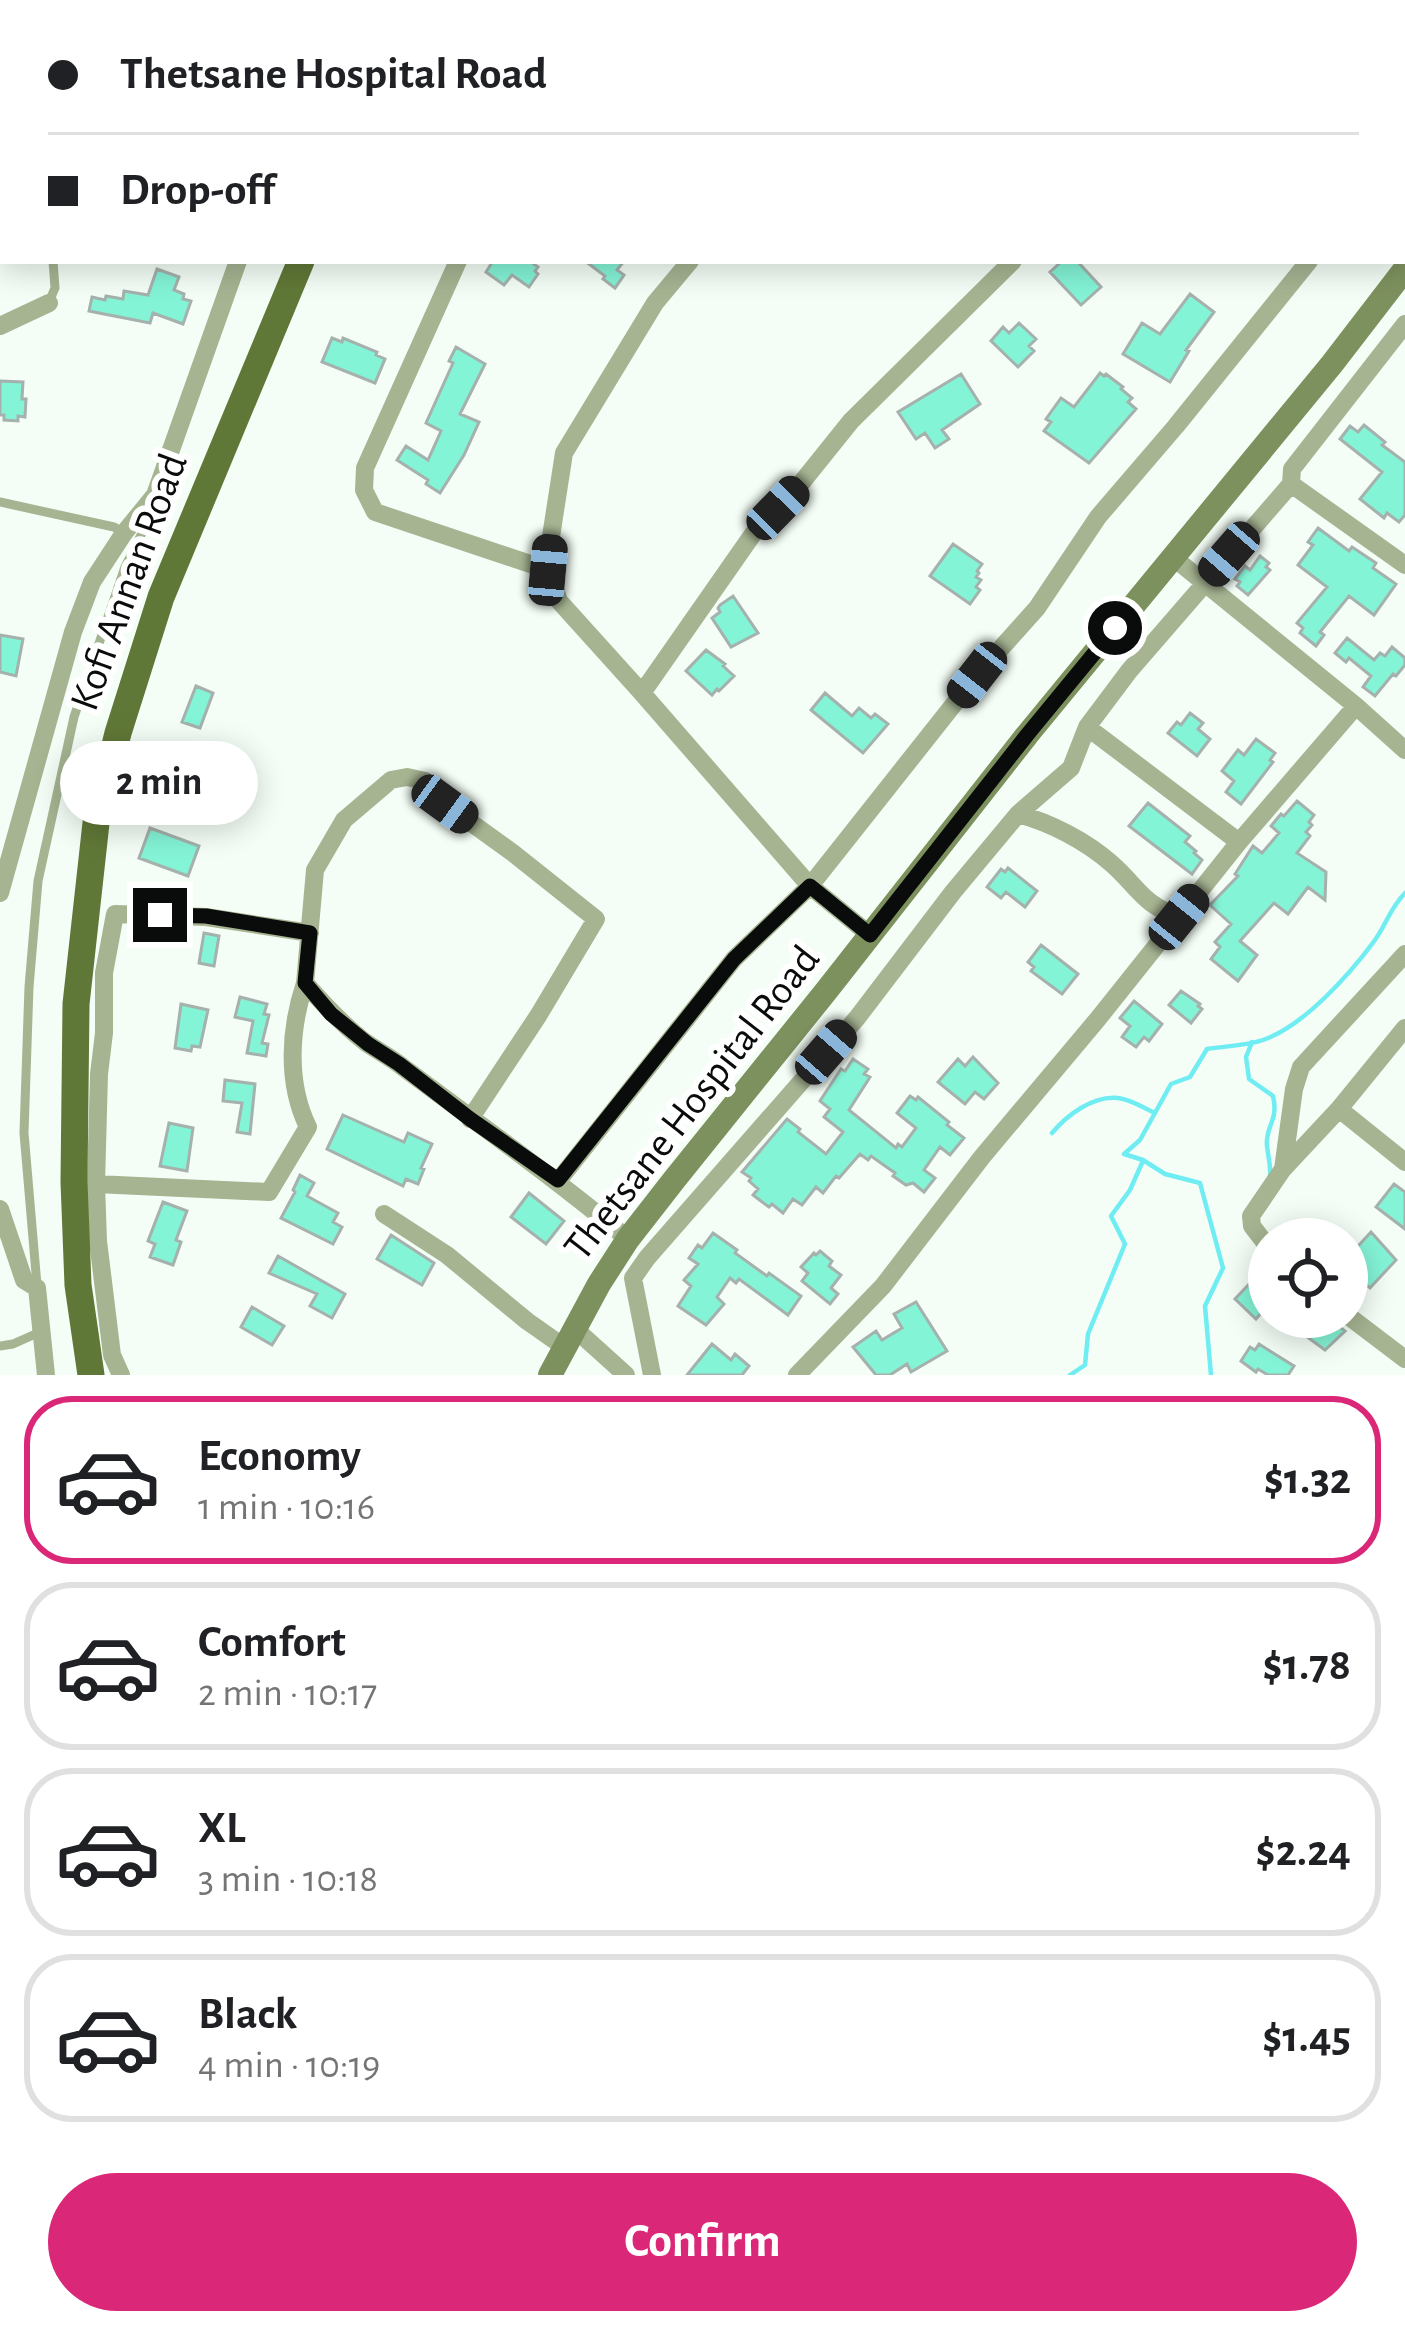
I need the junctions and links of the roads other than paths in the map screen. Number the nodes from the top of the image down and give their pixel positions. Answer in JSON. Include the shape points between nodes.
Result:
{"nodes":[{"id":1,"x":53,"y":264,"type":"edge"},
{"id":2,"x":237,"y":264,"type":"edge"},
{"id":3,"x":300,"y":264,"type":"edge"},
{"id":4,"x":457,"y":264,"type":"edge"},
{"id":5,"x":688,"y":264,"type":"edge"},
{"id":6,"x":1010,"y":264,"type":"edge"},
{"id":7,"x":1307,"y":264,"type":"edge"},
{"id":8,"x":1405,"y":269,"type":"edge"},
{"id":9,"x":49,"y":303,"type":"joint"},
{"id":10,"x":1405,"y":324,"type":"edge"},
{"id":11,"x":0,"y":326,"type":"edge"},
{"id":12,"x":1291,"y":484,"type":"junction"},
{"id":13,"x":0,"y":502,"type":"edge"},
{"id":14,"x":144,"y":511,"type":"junction"},
{"id":15,"x":124,"y":533,"type":"junction"},
{"id":16,"x":1174,"y":558,"type":"junction"},
{"id":17,"x":1404,"y":563,"type":"edge"},
{"id":18,"x":548,"y":570,"type":"junction"},
{"id":19,"x":1204,"y":584,"type":"junction"},
{"id":20,"x":642,"y":693,"type":"junction"},
{"id":21,"x":1356,"y":706,"type":"junction"},
{"id":22,"x":1087,"y":727,"type":"junction"},
{"id":23,"x":1405,"y":750,"type":"edge"},
{"id":24,"x":1018,"y":814,"type":"junction"},
{"id":25,"x":1239,"y":842,"type":"junction"},
{"id":26,"x":810,"y":886,"type":"junction"},
{"id":27,"x":0,"y":892,"type":"edge"},
{"id":28,"x":1179,"y":917,"type":"junction"},
{"id":29,"x":310,"y":933,"type":"junction"},
{"id":30,"x":870,"y":935,"type":"junction"},
{"id":31,"x":1405,"y":954,"type":"edge"},
{"id":32,"x":305,"y":983,"type":"junction"},
{"id":33,"x":1405,"y":1028,"type":"edge"},
{"id":34,"x":1339,"y":1109,"type":"junction"},
{"id":35,"x":470,"y":1119,"type":"junction"},
{"id":36,"x":1405,"y":1162,"type":"edge"},
{"id":37,"x":1283,"y":1168,"type":"junction"},
{"id":38,"x":558,"y":1180,"type":"junction"},
{"id":39,"x":96,"y":1184,"type":"junction"},
{"id":40,"x":0,"y":1209,"type":"edge"},
{"id":41,"x":384,"y":1214,"type":"dead end"},
{"id":42,"x":1251,"y":1218,"type":"edge"},
{"id":43,"x":628,"y":1239,"type":"junction"},
{"id":44,"x":37,"y":1288,"type":"junction"},
{"id":45,"x":1368,"y":1331,"type":"edge"},
{"id":46,"x":40,"y":1332,"type":"junction"},
{"id":47,"x":569,"y":1338,"type":"junction"},
{"id":48,"x":0,"y":1346,"type":"edge"},
{"id":49,"x":1405,"y":1359,"type":"edge"},
{"id":50,"x":46,"y":1375,"type":"edge"},
{"id":51,"x":91,"y":1375,"type":"edge"},
{"id":52,"x":121,"y":1375,"type":"edge"},
{"id":53,"x":550,"y":1375,"type":"edge"},
{"id":54,"x":626,"y":1375,"type":"edge"},
{"id":55,"x":652,"y":1375,"type":"edge"},
{"id":56,"x":797,"y":1375,"type":"edge"}],
"edges":[{"from":1,"to":9,"type":"lane"},
{"from":2,"to":14,"type":"street"},
{"from":3,"to":51,"type":"main road","name":"Kofi Annan Road","via":[[161,597],[96,823],[76,1004],[74,1182]]},
{"from":4,"to":18,"type":"street","via":[[365,468],[364,490],[375,512]]},
{"from":5,"to":18,"type":"street","via":[[564,453]]},
{"from":6,"to":20,"type":"street","via":[[851,421],[753,534]]},
{"from":7,"to":26,"type":"street"},
{"from":8,"to":16,"type":"main road","name":"Thetsane Hospital Road"},
{"from":9,"to":11,"type":"street"},
{"from":10,"to":12,"type":"street","via":[[1292,469]]},
{"from":12,"to":17,"type":"street"},
{"from":12,"to":19,"type":"street"},
{"from":13,"to":15,"type":"lane"},
{"from":14,"to":15,"type":"street"},
{"from":14,"to":44,"type":"lane","via":[[74,717],[38,881],[24,1133]]},
{"from":15,"to":27,"type":"street","via":[[92,582],[73,632]]},
{"from":16,"to":19,"type":"street"},
{"from":16,"to":30,"type":"main road","name":"Thetsane Hospital Road"},
{"from":18,"to":20,"type":"street","via":[[559,601]]},
{"from":19,"to":21,"type":"street"},
{"from":19,"to":22,"type":"street"},
{"from":20,"to":26,"type":"street"},
{"from":21,"to":23,"type":"street"},
{"from":21,"to":25,"type":"street"},
{"from":22,"to":24,"type":"street","via":[[1071,768]]},
{"from":22,"to":25,"type":"street"},
{"from":24,"to":28,"type":"street","via":[[1061,830],[1112,863],[1157,910]]},
{"from":24,"to":55,"type":"street","via":[[856,1018],[646,1258],[633,1278]]},
{"from":25,"to":28,"type":"street"},
{"from":26,"to":30,"type":"street"},
{"from":26,"to":38,"type":"street","via":[[734,959]]},
{"from":28,"to":56,"type":"street","via":[[884,1286]]},
{"from":29,"to":32,"type":"street"},
{"from":29,"to":35,"type":"street","via":[[315,870],[344,820],[391,780],[407,777],[424,782],[596,919]]},
{"from":29,"to":39,"type":"street","via":[[206,916],[115,914],[104,973]]},
{"from":30,"to":43,"type":"main road","name":"Thetsane Hospital Road"},
{"from":31,"to":37,"type":"street","via":[[1301,1067]]},
{"from":32,"to":35,"type":"street","via":[[331,1014]]},
{"from":32,"to":39,"type":"street","via":[[294,1015],[293,1078],[308,1126],[269,1192]]},
{"from":33,"to":34,"type":"street"},
{"from":34,"to":36,"type":"street"},
{"from":34,"to":37,"type":"street"},
{"from":35,"to":38,"type":"street"},
{"from":37,"to":42,"type":"street"},
{"from":38,"to":43,"type":"street"},
{"from":39,"to":52,"type":"street","via":[[112,1355]]},
{"from":40,"to":44,"type":"street","via":[[24,1280]]},
{"from":41,"to":47,"type":"street","via":[[527,1321]]},
{"from":43,"to":47,"type":"main road","name":"Thetsane Hospital Road"},
{"from":44,"to":46,"type":"street"},
{"from":45,"to":49,"type":"street"},
{"from":46,"to":48,"type":"lane"},
{"from":46,"to":50,"type":"street"},
{"from":47,"to":53,"type":"main road","name":"Thetsane Hospital Road"},
{"from":47,"to":54,"type":"street"}]}
